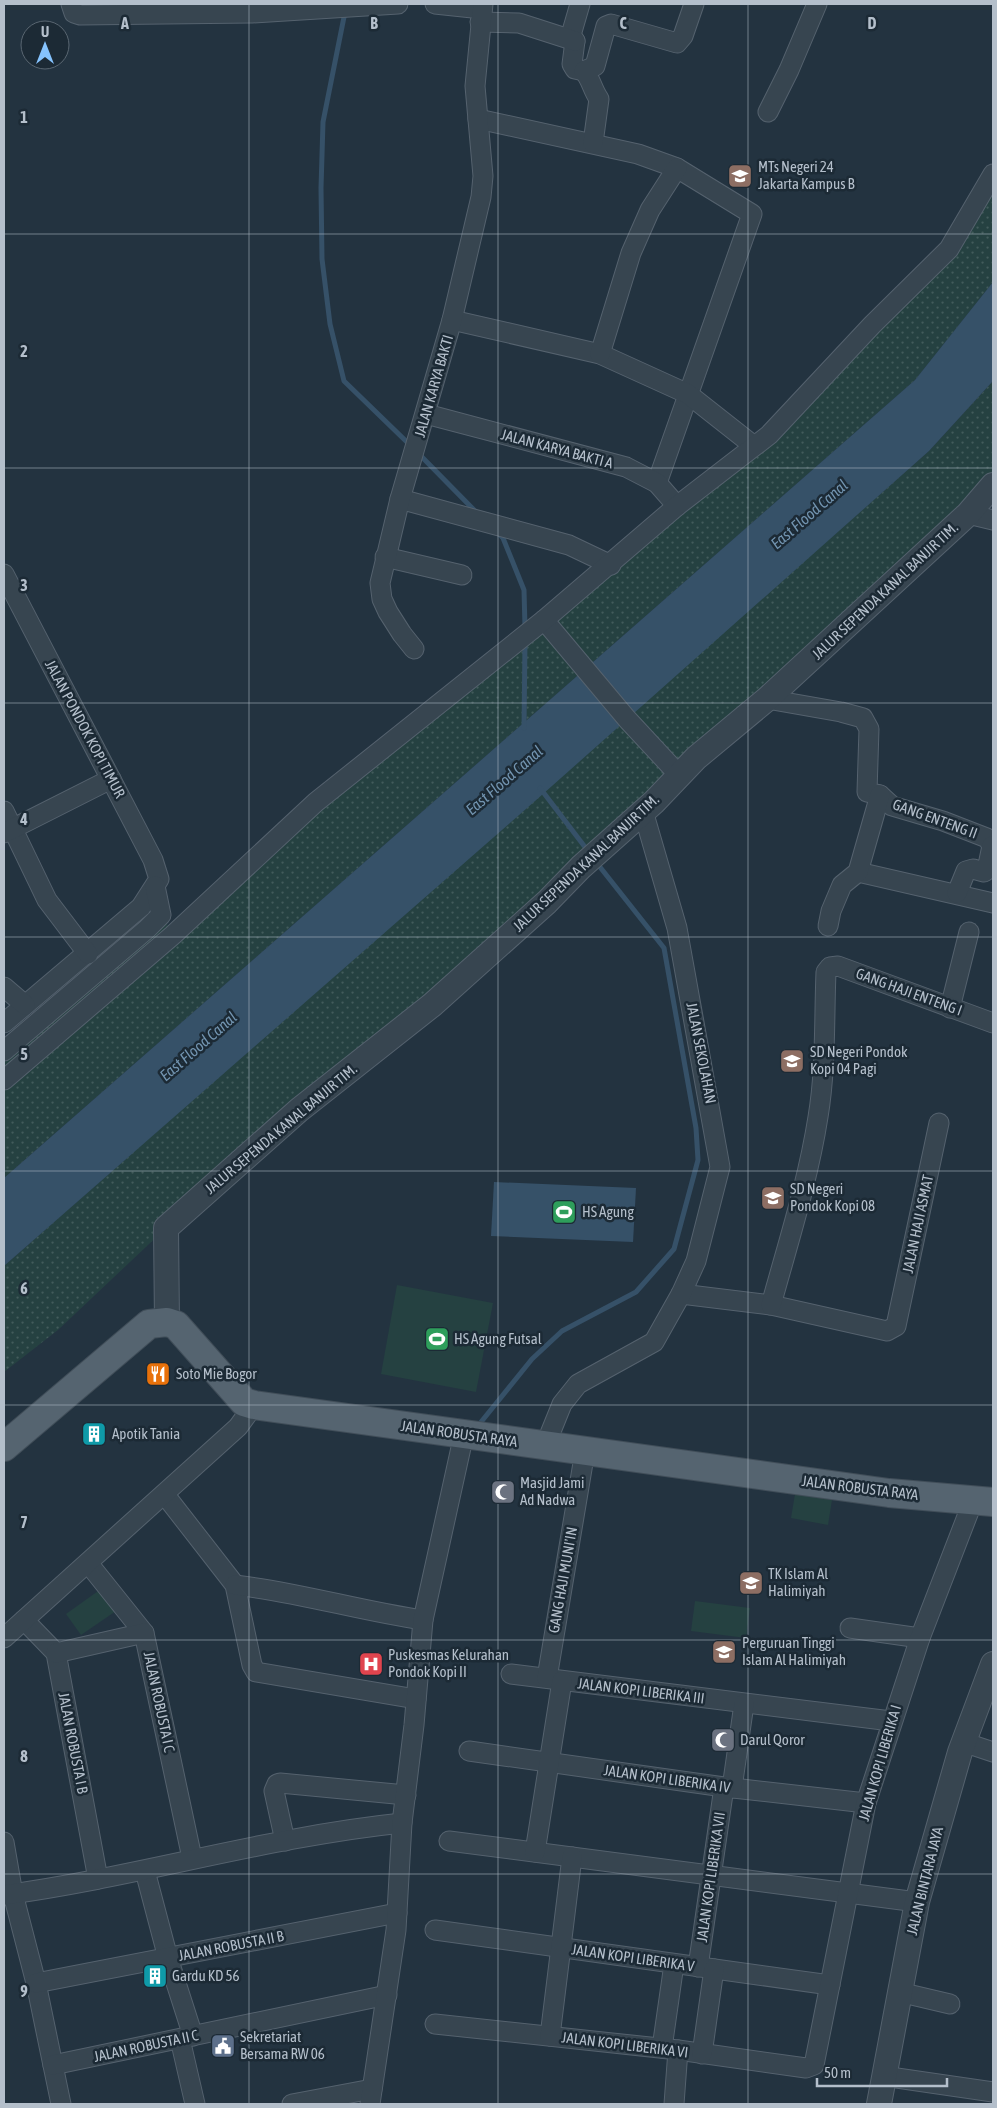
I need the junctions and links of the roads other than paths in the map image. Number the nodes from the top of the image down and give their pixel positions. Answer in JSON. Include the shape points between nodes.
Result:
{"nodes":[{"id":1,"x":71,"y":4,"type":"edge"},
{"id":2,"x":398,"y":4,"type":"edge"},
{"id":3,"x":434,"y":4,"type":"edge"},
{"id":4,"x":580,"y":4,"type":"edge"},
{"id":5,"x":694,"y":4,"type":"edge"},
{"id":6,"x":817,"y":4,"type":"edge"},
{"id":7,"x":253,"y":8,"type":"edge"},
{"id":8,"x":482,"y":12,"type":"edge"},
{"id":9,"x":575,"y":41,"type":"junction"},
{"id":10,"x":584,"y":72,"type":"junction"},
{"id":11,"x":768,"y":112,"type":"dead end"},
{"id":12,"x":478,"y":119,"type":"junction"},
{"id":13,"x":594,"y":143,"type":"junction"},
{"id":14,"x":677,"y":168,"type":"junction"},
{"id":15,"x":993,"y":174,"type":"edge"},
{"id":16,"x":452,"y":320,"type":"junction"},
{"id":17,"x":600,"y":354,"type":"junction"},
{"id":18,"x":688,"y":394,"type":"junction"},
{"id":19,"x":426,"y":414,"type":"junction"},
{"id":20,"x":754,"y":446,"type":"junction"},
{"id":21,"x":657,"y":483,"type":"junction"},
{"id":22,"x":993,"y":485,"type":"edge"},
{"id":23,"x":400,"y":499,"type":"junction"},
{"id":24,"x":677,"y":506,"type":"junction"},
{"id":25,"x":968,"y":514,"type":"junction"},
{"id":26,"x":993,"y":520,"type":"edge"},
{"id":27,"x":385,"y":557,"type":"junction"},
{"id":28,"x":611,"y":565,"type":"junction"},
{"id":29,"x":4,"y":574,"type":"edge"},
{"id":30,"x":462,"y":575,"type":"dead end"},
{"id":31,"x":550,"y":626,"type":"junction"},
{"id":32,"x":414,"y":649,"type":"dead end"},
{"id":33,"x":768,"y":699,"type":"junction"},
{"id":34,"x":673,"y":770,"type":"junction"},
{"id":35,"x":111,"y":778,"type":"junction"},
{"id":36,"x":880,"y":795,"type":"junction"},
{"id":37,"x":4,"y":811,"type":"edge"},
{"id":38,"x":644,"y":811,"type":"junction"},
{"id":39,"x":8,"y":831,"type":"edge"},
{"id":40,"x":992,"y":847,"type":"edge"},
{"id":41,"x":858,"y":872,"type":"junction"},
{"id":42,"x":155,"y":886,"type":"junction"},
{"id":43,"x":957,"y":894,"type":"junction"},
{"id":44,"x":993,"y":903,"type":"edge"},
{"id":45,"x":828,"y":926,"type":"dead end"},
{"id":46,"x":969,"y":932,"type":"dead end"},
{"id":47,"x":88,"y":954,"type":"junction"},
{"id":48,"x":4,"y":987,"type":"edge"},
{"id":49,"x":26,"y":1005,"type":"junction"},
{"id":50,"x":950,"y":1008,"type":"junction"},
{"id":51,"x":4,"y":1023,"type":"edge"},
{"id":52,"x":993,"y":1023,"type":"edge"},
{"id":53,"x":4,"y":1051,"type":"edge"},
{"id":54,"x":4,"y":1080,"type":"edge"},
{"id":55,"x":939,"y":1122,"type":"dead end"},
{"id":56,"x":681,"y":1294,"type":"junction"},
{"id":57,"x":771,"y":1305,"type":"junction"},
{"id":58,"x":167,"y":1322,"type":"junction"},
{"id":59,"x":254,"y":1405,"type":"junction"},
{"id":60,"x":472,"y":1436,"type":"junction"},
{"id":61,"x":545,"y":1446,"type":"junction"},
{"id":62,"x":4,"y":1447,"type":"edge"},
{"id":63,"x":585,"y":1451,"type":"junction"},
{"id":64,"x":165,"y":1494,"type":"junction"},
{"id":65,"x":983,"y":1501,"type":"edge"},
{"id":66,"x":88,"y":1563,"type":"junction"},
{"id":67,"x":235,"y":1585,"type":"junction"},
{"id":68,"x":24,"y":1620,"type":"junction"},
{"id":69,"x":423,"y":1620,"type":"junction"},
{"id":70,"x":850,"y":1628,"type":"dead end"},
{"id":71,"x":144,"y":1633,"type":"junction"},
{"id":72,"x":4,"y":1638,"type":"edge"},
{"id":73,"x":920,"y":1638,"type":"junction"},
{"id":74,"x":56,"y":1652,"type":"junction"},
{"id":75,"x":993,"y":1664,"type":"edge"},
{"id":76,"x":511,"y":1674,"type":"dead end"},
{"id":77,"x":554,"y":1679,"type":"junction"},
{"id":78,"x":416,"y":1699,"type":"junction"},
{"id":79,"x":744,"y":1704,"type":"junction"},
{"id":80,"x":891,"y":1721,"type":"junction"},
{"id":81,"x":963,"y":1742,"type":"junction"},
{"id":82,"x":469,"y":1751,"type":"dead end"},
{"id":83,"x":993,"y":1752,"type":"edge"},
{"id":84,"x":549,"y":1762,"type":"junction"},
{"id":85,"x":728,"y":1788,"type":"junction"},
{"id":86,"x":406,"y":1795,"type":"junction"},
{"id":87,"x":866,"y":1803,"type":"junction"},
{"id":88,"x":402,"y":1823,"type":"junction"},
{"id":89,"x":285,"y":1841,"type":"junction"},
{"id":90,"x":449,"y":1841,"type":"dead end"},
{"id":91,"x":4,"y":1842,"type":"edge"},
{"id":92,"x":535,"y":1852,"type":"junction"},
{"id":93,"x":572,"y":1857,"type":"junction"},
{"id":94,"x":192,"y":1858,"type":"junction"},
{"id":95,"x":145,"y":1871,"type":"junction"},
{"id":96,"x":711,"y":1875,"type":"junction"},
{"id":97,"x":98,"y":1879,"type":"junction"},
{"id":98,"x":849,"y":1893,"type":"junction"},
{"id":99,"x":8,"y":1894,"type":"edge"},
{"id":100,"x":917,"y":1902,"type":"junction"},
{"id":101,"x":397,"y":1913,"type":"junction"},
{"id":102,"x":435,"y":1930,"type":"dead end"},
{"id":103,"x":561,"y":1948,"type":"junction"},
{"id":104,"x":168,"y":1958,"type":"junction"},
{"id":105,"x":674,"y":1964,"type":"junction"},
{"id":106,"x":706,"y":1968,"type":"junction"},
{"id":107,"x":36,"y":1983,"type":"junction"},
{"id":108,"x":830,"y":1985,"type":"junction"},
{"id":109,"x":899,"y":1992,"type":"junction"},
{"id":110,"x":387,"y":1995,"type":"junction"},
{"id":111,"x":950,"y":2004,"type":"dead end"},
{"id":112,"x":435,"y":2024,"type":"dead end"},
{"id":113,"x":550,"y":2036,"type":"junction"},
{"id":114,"x":187,"y":2038,"type":"junction"},
{"id":115,"x":670,"y":2049,"type":"junction"},
{"id":116,"x":702,"y":2054,"type":"junction"},
{"id":117,"x":53,"y":2065,"type":"junction"},
{"id":118,"x":814,"y":2065,"type":"joint"},
{"id":119,"x":883,"y":2076,"type":"junction"},
{"id":120,"x":993,"y":2092,"type":"edge"},
{"id":121,"x":371,"y":2097,"type":"edge"},
{"id":122,"x":61,"y":2104,"type":"edge"},
{"id":123,"x":195,"y":2104,"type":"edge"},
{"id":124,"x":292,"y":2104,"type":"edge"},
{"id":125,"x":674,"y":2104,"type":"edge"},
{"id":126,"x":879,"y":2104,"type":"edge"}],
"edges":[{"from":1,"to":7,"type":"street","via":[[74,13],[80,15]]},
{"from":2,"to":7,"type":"street"},
{"from":3,"to":8,"type":"street"},
{"from":4,"to":9,"type":"street","via":[[571,35]]},
{"from":5,"to":10,"type":"street","via":[[677,44],[611,24],[606,26],[595,66]]},
{"from":6,"to":11,"type":"street"},
{"from":8,"to":9,"type":"street"},
{"from":8,"to":12,"type":"street","via":[[475,86]]},
{"from":9,"to":10,"type":"street","via":[[572,65]]},
{"from":10,"to":13,"type":"street","via":[[599,99]]},
{"from":12,"to":13,"type":"street"},
{"from":12,"to":16,"type":"street","via":[[483,176],[481,196]]},
{"from":13,"to":14,"type":"street"},
{"from":14,"to":17,"type":"street","via":[[650,210],[631,254]]},
{"from":14,"to":18,"type":"street","via":[[752,214]]},
{"from":15,"to":20,"type":"street","via":[[949,249]]},
{"from":16,"to":17,"type":"street","name":"JALAN KARYA BAKTI"},
{"from":16,"to":19,"type":"street","name":"JALAN KARYA BAKTI"},
{"from":17,"to":18,"type":"street","name":"JALAN KARYA BAKTI"},
{"from":18,"to":20,"type":"street","name":"JALAN KARYA BAKTI"},
{"from":18,"to":21,"type":"street"},
{"from":19,"to":21,"type":"street","name":"JALAN KARYA BAKTI A","via":[[626,467]]},
{"from":19,"to":23,"type":"street","name":"JALAN KARYA BAKTI"},
{"from":20,"to":24,"type":"street"},
{"from":21,"to":24,"type":"street","name":"JALAN KARYA BAKTI A"},
{"from":22,"to":25,"type":"street","name":"JALUR SEPENDA KANAL BANJIR TIM."},
{"from":23,"to":27,"type":"street","name":"JALAN KARYA BAKTI"},
{"from":23,"to":28,"type":"street","via":[[569,546]]},
{"from":24,"to":28,"type":"street"},
{"from":25,"to":26,"type":"street"},
{"from":25,"to":33,"type":"street","name":"JALUR SEPENDA KANAL BANJIR TIM."},
{"from":27,"to":30,"type":"street"},
{"from":27,"to":32,"type":"street","name":"JALAN KARYA BAKTI","via":[[380,583],[382,599],[394,623]]},
{"from":28,"to":31,"type":"street"},
{"from":29,"to":35,"type":"street","name":"JALAN PONDOK KOPI TIMUR"},
{"from":31,"to":34,"type":"street"},
{"from":31,"to":54,"type":"street","via":[[511,647],[316,802],[173,934]]},
{"from":33,"to":34,"type":"street","name":"JALUR SEPENDA KANAL BANJIR TIM.","via":[[696,758]]},
{"from":33,"to":36,"type":"street","name":"GANG ENTENG II","via":[[863,718],[869,729],[867,792]]},
{"from":34,"to":38,"type":"street","name":"JALUR SEPENDA KANAL BANJIR TIM."},
{"from":35,"to":39,"type":"street"},
{"from":35,"to":42,"type":"street","name":"JALAN PONDOK KOPI TIMUR","via":[[157,868],[159,879]]},
{"from":36,"to":40,"type":"street","name":"GANG ENTENG II","via":[[892,806],[987,838]]},
{"from":36,"to":41,"type":"street"},
{"from":37,"to":39,"type":"street"},
{"from":38,"to":56,"type":"street","name":"JALAN SEKOLAHAN","via":[[677,928],[720,1153],[720,1167],[696,1261]]},
{"from":38,"to":58,"type":"street","name":"JALUR SEPENDA KANAL BANJIR TIM.","via":[[432,1005],[299,1110],[166,1228]]},
{"from":39,"to":47,"type":"street","via":[[47,900]]},
{"from":40,"to":43,"type":"street","via":[[987,870],[966,871]]},
{"from":41,"to":43,"type":"street"},
{"from":41,"to":45,"type":"street","via":[[842,885]]},
{"from":42,"to":47,"type":"street","via":[[141,907]]},
{"from":42,"to":53,"type":"street","name":"JALAN PONDOK KOPI TIMUR","via":[[161,915]]},
{"from":43,"to":44,"type":"street"},
{"from":46,"to":50,"type":"street"},
{"from":47,"to":49,"type":"street"},
{"from":48,"to":49,"type":"street"},
{"from":49,"to":51,"type":"street"},
{"from":50,"to":52,"type":"street","name":"GANG HAJI ENTENG I"},
{"from":50,"to":57,"type":"street","name":"GANG HAJI ENTENG I","via":[[838,966],[830,967],[826,972],[824,1068],[819,1116]]},
{"from":55,"to":57,"type":"street","name":"JALAN HAJI ASMAT","via":[[896,1326],[887,1331]]},
{"from":56,"to":57,"type":"street"},
{"from":56,"to":61,"type":"street","name":"JALAN SEKOLAHAN","via":[[654,1342],[578,1384],[562,1404]]},
{"from":58,"to":59,"type":"main road","name":"JALAN ROBUSTA RAYA","via":[[176,1325],[244,1402]]},
{"from":58,"to":62,"type":"main road","via":[[150,1324]]},
{"from":59,"to":60,"type":"main road","name":"JALAN ROBUSTA RAYA"},
{"from":59,"to":64,"type":"street","via":[[238,1427]]},
{"from":60,"to":61,"type":"main road","name":"JALAN ROBUSTA RAYA"},
{"from":60,"to":69,"type":"street"},
{"from":61,"to":63,"type":"main road","name":"JALAN ROBUSTA RAYA"},
{"from":63,"to":65,"type":"main road","name":"JALAN ROBUSTA RAYA","via":[[889,1493]]},
{"from":63,"to":77,"type":"street","name":"GANG HAJI MUNI'IN"},
{"from":64,"to":66,"type":"street"},
{"from":64,"to":67,"type":"street"},
{"from":65,"to":73,"type":"street","name":"JALAN KOPI LIBERIKA I"},
{"from":66,"to":68,"type":"street"},
{"from":66,"to":71,"type":"street","name":"JALAN ROBUSTA I C"},
{"from":67,"to":69,"type":"street"},
{"from":67,"to":78,"type":"street","via":[[256,1672]]},
{"from":68,"to":72,"type":"street"},
{"from":68,"to":74,"type":"street"},
{"from":69,"to":78,"type":"street"},
{"from":70,"to":73,"type":"street"},
{"from":71,"to":74,"type":"street"},
{"from":71,"to":94,"type":"street","name":"JALAN ROBUSTA I C"},
{"from":73,"to":80,"type":"street","name":"JALAN KOPI LIBERIKA I"},
{"from":74,"to":97,"type":"street","name":"JALAN ROBUSTA I B"},
{"from":75,"to":81,"type":"street","name":"JALAN BINTARA JAYA"},
{"from":76,"to":77,"type":"street"},
{"from":77,"to":79,"type":"street","name":"JALAN KOPI LIBERIKA III"},
{"from":77,"to":84,"type":"street","name":"JALAN KOPI LIBERIKA III"},
{"from":78,"to":86,"type":"street"},
{"from":79,"to":80,"type":"street","name":"JALAN KOPI LIBERIKA III"},
{"from":79,"to":85,"type":"street","name":"JALAN KOPI LIBERIKA VII"},
{"from":80,"to":87,"type":"street","name":"JALAN KOPI LIBERIKA I"},
{"from":81,"to":83,"type":"street"},
{"from":81,"to":100,"type":"street","name":"JALAN BINTARA JAYA"},
{"from":82,"to":84,"type":"street","name":"JALAN KOPI LIBERIKA IV"},
{"from":84,"to":85,"type":"street","name":"JALAN KOPI LIBERIKA IV"},
{"from":84,"to":92,"type":"street","name":"JALAN KOPI LIBERIKA III"},
{"from":85,"to":87,"type":"street","name":"JALAN KOPI LIBERIKA IV"},
{"from":85,"to":96,"type":"street","name":"JALAN KOPI LIBERIKA VII"},
{"from":86,"to":88,"type":"street"},
{"from":86,"to":89,"type":"street","via":[[280,1782],[274,1791]]},
{"from":87,"to":98,"type":"street","name":"JALAN KOPI LIBERIKA I"},
{"from":88,"to":89,"type":"street"},
{"from":88,"to":101,"type":"street"},
{"from":89,"to":94,"type":"street"},
{"from":90,"to":92,"type":"street"},
{"from":91,"to":99,"type":"street"},
{"from":92,"to":93,"type":"street"},
{"from":93,"to":96,"type":"street"},
{"from":93,"to":103,"type":"street"},
{"from":94,"to":95,"type":"street"},
{"from":95,"to":97,"type":"street"},
{"from":95,"to":104,"type":"street"},
{"from":96,"to":98,"type":"street"},
{"from":96,"to":106,"type":"street","name":"JALAN KOPI LIBERIKA VII"},
{"from":97,"to":99,"type":"street"},
{"from":98,"to":100,"type":"street"},
{"from":98,"to":108,"type":"street","name":"JALAN KOPI LIBERIKA I"},
{"from":99,"to":107,"type":"street"},
{"from":100,"to":109,"type":"street","name":"JALAN BINTARA JAYA"},
{"from":101,"to":104,"type":"street","name":"JALAN ROBUSTA II B"},
{"from":101,"to":110,"type":"street"},
{"from":102,"to":103,"type":"street","name":"JALAN KOPI LIBERIKA V"},
{"from":103,"to":105,"type":"street","name":"JALAN KOPI LIBERIKA V"},
{"from":103,"to":113,"type":"street"},
{"from":104,"to":107,"type":"street","name":"JALAN ROBUSTA II B"},
{"from":104,"to":114,"type":"street"},
{"from":105,"to":106,"type":"street","name":"JALAN KOPI LIBERIKA V"},
{"from":105,"to":115,"type":"street"},
{"from":106,"to":108,"type":"street","name":"JALAN KOPI LIBERIKA V"},
{"from":106,"to":116,"type":"street","name":"JALAN KOPI LIBERIKA VII"},
{"from":107,"to":117,"type":"street"},
{"from":108,"to":118,"type":"street","name":"JALAN KOPI LIBERIKA I"},
{"from":109,"to":111,"type":"street"},
{"from":109,"to":119,"type":"street","name":"JALAN BINTARA JAYA"},
{"from":110,"to":114,"type":"street","name":"JALAN ROBUSTA II C"},
{"from":110,"to":121,"type":"street"},
{"from":112,"to":113,"type":"street","name":"JALAN KOPI LIBERIKA VI"},
{"from":113,"to":115,"type":"street","name":"JALAN KOPI LIBERIKA VI"},
{"from":114,"to":117,"type":"street","name":"JALAN ROBUSTA II C"},
{"from":114,"to":123,"type":"street"},
{"from":115,"to":116,"type":"street","name":"JALAN KOPI LIBERIKA VI"},
{"from":115,"to":125,"type":"street","via":[[675,2074]]},
{"from":116,"to":118,"type":"street","name":"JALAN KOPI LIBERIKA VI","via":[[806,2068]]},
{"from":117,"to":122,"type":"street"},
{"from":119,"to":120,"type":"street"},
{"from":119,"to":126,"type":"street","name":"JALAN BINTARA JAYA"},
{"from":121,"to":124,"type":"street"}]}
